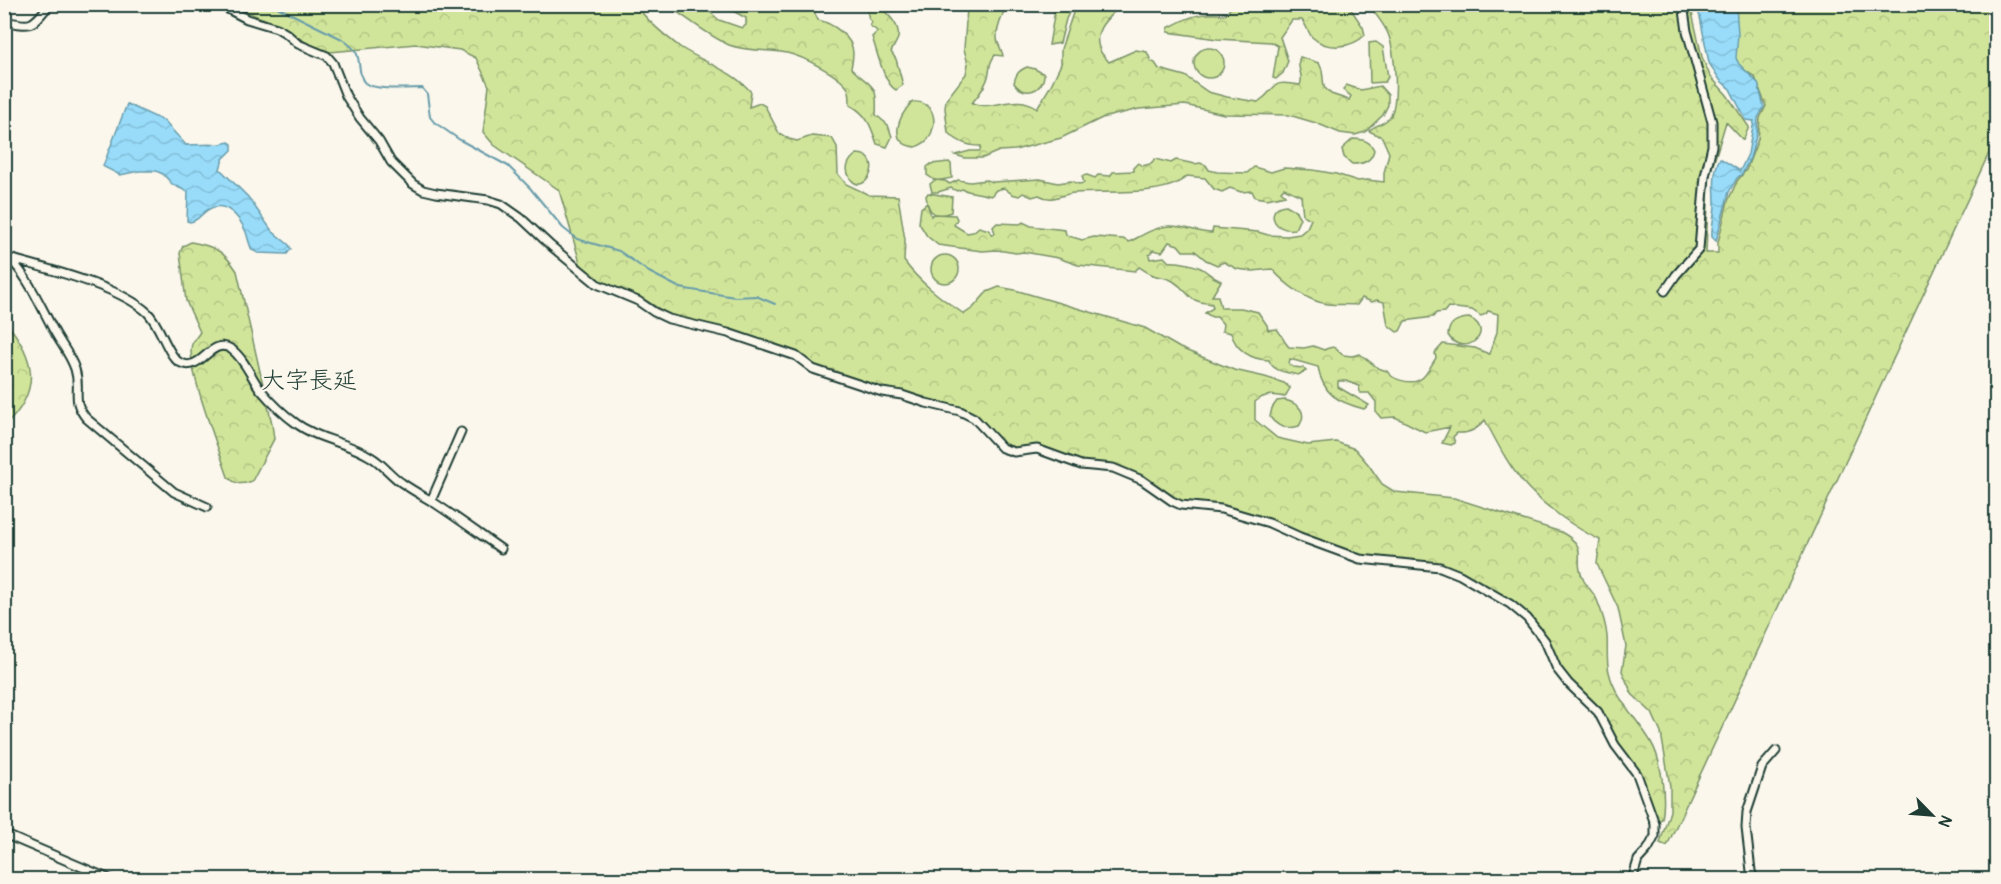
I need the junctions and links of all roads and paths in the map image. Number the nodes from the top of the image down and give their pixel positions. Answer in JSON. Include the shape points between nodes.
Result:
{"nodes":[{"id":1,"x":50,"y":4,"type":"edge"},
{"id":2,"x":218,"y":4,"type":"edge"},
{"id":3,"x":1683,"y":4,"type":"edge"},
{"id":4,"x":4,"y":21,"type":"edge"},
{"id":5,"x":7,"y":256,"type":"edge"},
{"id":6,"x":1665,"y":291,"type":"dead end"},
{"id":7,"x":461,"y":432,"type":"dead end"},
{"id":8,"x":431,"y":501,"type":"junction"},
{"id":9,"x":207,"y":507,"type":"dead end"},
{"id":10,"x":501,"y":549,"type":"dead end"},
{"id":11,"x":1776,"y":752,"type":"dead end"},
{"id":12,"x":4,"y":834,"type":"edge"},
{"id":13,"x":112,"y":879,"type":"edge"},
{"id":14,"x":1632,"y":879,"type":"edge"},
{"id":15,"x":1754,"y":879,"type":"edge"}],
"edges":[{"from":1,"to":4,"type":"street","via":[[35,23],[27,26]]},
{"from":2,"to":14,"type":"street","via":[[277,28],[298,44],[327,56],[360,118],[391,162],[413,183],[423,190],[501,204],[597,284],[662,315],[796,356],[813,369],[882,392],[960,411],[974,418],[1002,448],[1014,452],[1037,449],[1081,465],[1113,468],[1142,480],[1181,505],[1221,508],[1360,559],[1440,567],[1510,604],[1545,641],[1557,669],[1598,712],[1615,745],[1637,774],[1655,824],[1655,836],[1638,860]]},
{"from":3,"to":6,"type":"street","via":[[1712,122],[1712,146],[1705,176],[1699,249]]},
{"from":5,"to":8,"type":"street","via":[[137,304],[150,315],[180,363],[195,365],[214,348],[232,350],[261,390],[297,424],[314,435],[372,457],[391,476]]},
{"from":5,"to":9,"type":"street","via":[[40,303],[70,357],[78,381],[76,404],[82,413],[174,492]]},
{"from":7,"to":8,"type":"street"},
{"from":8,"to":10,"type":"street"},
{"from":11,"to":15,"type":"street","via":[[1762,767],[1747,812]]},
{"from":12,"to":13,"type":"street"}]}
